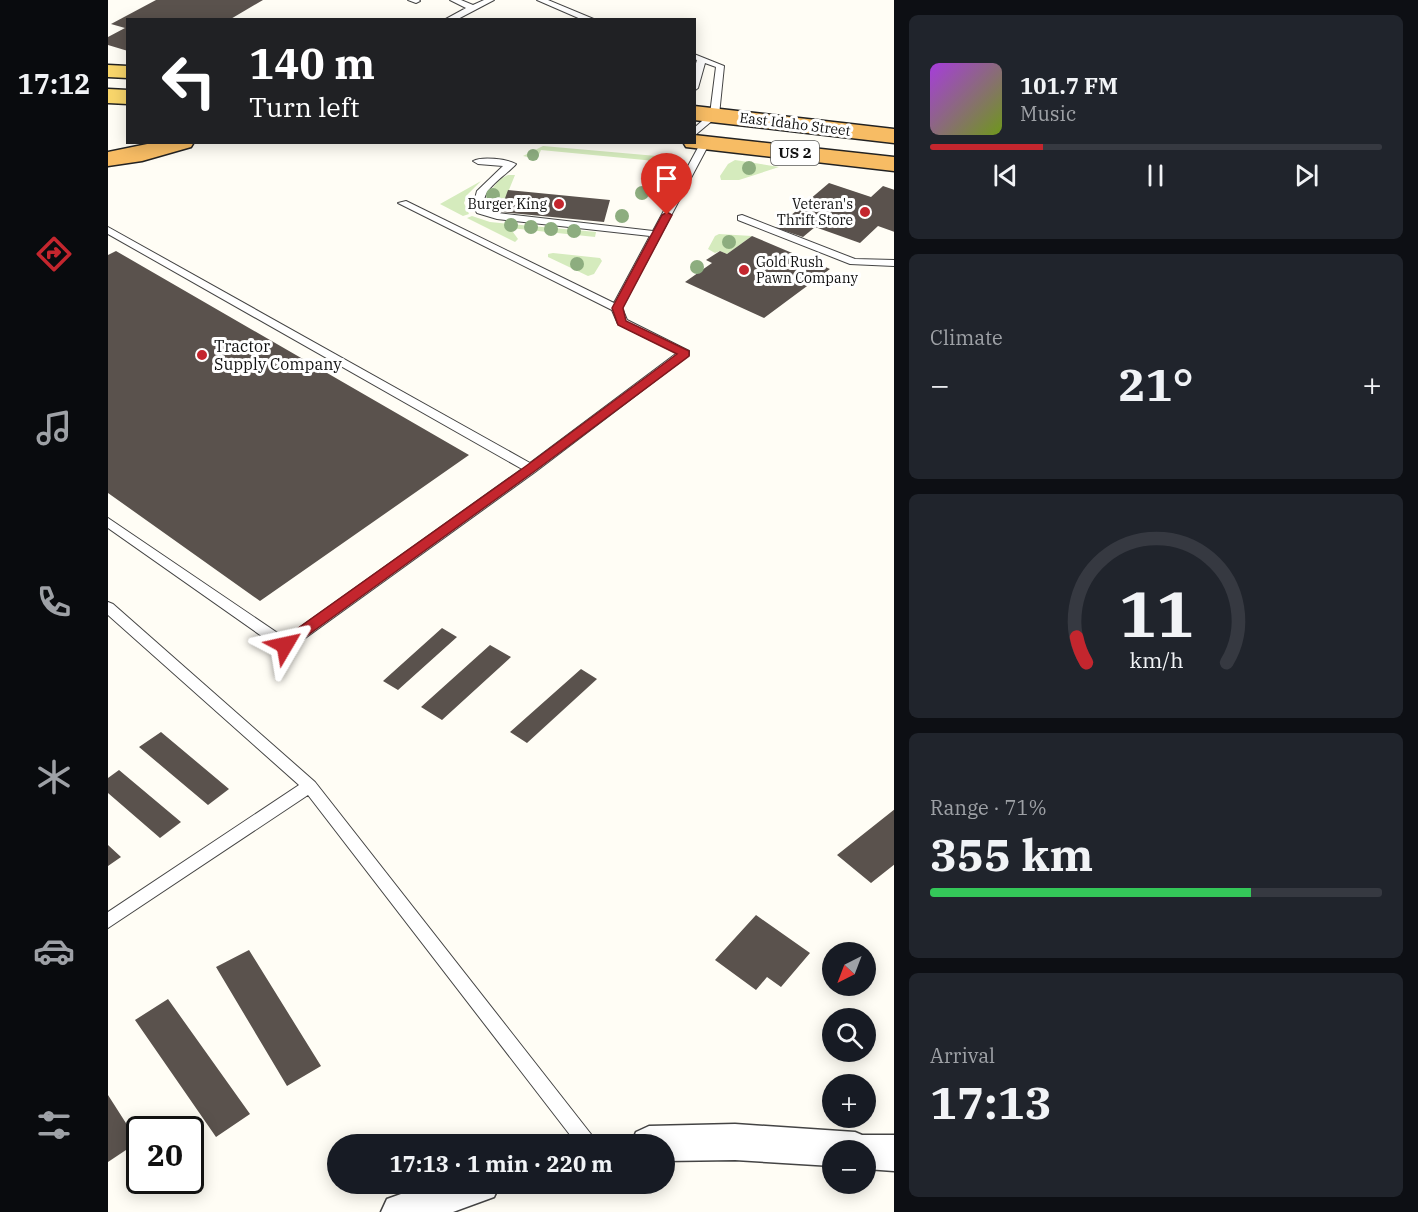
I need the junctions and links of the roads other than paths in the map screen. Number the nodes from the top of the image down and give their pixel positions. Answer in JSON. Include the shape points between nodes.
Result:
{"nodes":[{"id":1,"x":454,"y":0,"type":"edge"},
{"id":2,"x":490,"y":0,"type":"edge"},
{"id":3,"x":541,"y":0,"type":"edge"},
{"id":4,"x":473,"y":8,"type":"junction"},
{"id":5,"x":452,"y":18,"type":"edge"},
{"id":6,"x":587,"y":18,"type":"edge"},
{"id":7,"x":698,"y":58,"type":"edge"},
{"id":8,"x":108,"y":71,"type":"edge"},
{"id":9,"x":126,"y":72,"type":"edge"},
{"id":10,"x":696,"y":73,"type":"edge"},
{"id":11,"x":108,"y":96,"type":"edge"},
{"id":12,"x":126,"y":97,"type":"edge"},
{"id":13,"x":700,"y":130,"type":"edge"},
{"id":14,"x":894,"y":136,"type":"edge"},
{"id":15,"x":134,"y":144,"type":"edge"},
{"id":16,"x":176,"y":144,"type":"edge"},
{"id":17,"x":694,"y":144,"type":"edge"},
{"id":18,"x":894,"y":153,"type":"edge"},
{"id":19,"x":108,"y":157,"type":"edge"},
{"id":20,"x":478,"y":161,"type":"dead end"},
{"id":21,"x":894,"y":164,"type":"edge"},
{"id":22,"x":403,"y":203,"type":"dead end"},
{"id":23,"x":742,"y":218,"type":"dead end"},
{"id":24,"x":108,"y":230,"type":"edge"},
{"id":25,"x":657,"y":234,"type":"junction"},
{"id":26,"x":894,"y":263,"type":"edge"},
{"id":27,"x":617,"y":308,"type":"junction"},
{"id":28,"x":531,"y":469,"type":"junction"},
{"id":29,"x":108,"y":522,"type":"edge"},
{"id":30,"x":108,"y":607,"type":"edge"},
{"id":31,"x":310,"y":786,"type":"junction"},
{"id":32,"x":108,"y":921,"type":"edge"},
{"id":33,"x":580,"y":1134,"type":"edge"},
{"id":34,"x":675,"y":1143,"type":"edge"},
{"id":35,"x":822,"y":1148,"type":"edge"},
{"id":36,"x":876,"y":1152,"type":"edge"},
{"id":37,"x":894,"y":1154,"type":"edge"},
{"id":38,"x":452,"y":1194,"type":"edge"},
{"id":39,"x":400,"y":1212,"type":"edge"}],
"edges":[{"from":1,"to":4,"type":"lane"},
{"from":2,"to":4,"type":"lane"},
{"from":3,"to":6,"type":"lane"},
{"from":4,"to":5,"type":"lane"},
{"from":7,"to":10,"type":"lane"},
{"from":7,"to":13,"type":"lane","via":[[720,66]]},
{"from":8,"to":9,"type":"main road"},
{"from":11,"to":12,"type":"main road"},
{"from":13,"to":14,"type":"highway","name":"East Idaho Street","number":"US 2"},
{"from":13,"to":18,"type":"highway"},
{"from":13,"to":21,"type":"highway","name":"East Idaho Street","number":"US 2"},
{"from":15,"to":19,"type":"highway"},
{"from":16,"to":19,"type":"highway","via":[[142,154]]},
{"from":17,"to":25,"type":"lane"},
{"from":20,"to":25,"type":"lane","via":[[511,164],[480,193],[478,206],[487,214]]},
{"from":22,"to":27,"type":"lane"},
{"from":23,"to":26,"type":"lane","via":[[854,262]]},
{"from":24,"to":28,"type":"lane"},
{"from":25,"to":27,"type":"lane"},
{"from":27,"to":28,"type":"lane","via":[[621,322],[685,353]]},
{"from":28,"to":29,"type":"lane","via":[[285,645]]},
{"from":30,"to":31,"type":"lane"},
{"from":31,"to":32,"type":"lane"},
{"from":31,"to":33,"type":"lane"},
{"from":34,"to":35,"type":"street","via":[[735,1142]]},
{"from":36,"to":37,"type":"street"},
{"from":38,"to":39,"type":"street"}]}
